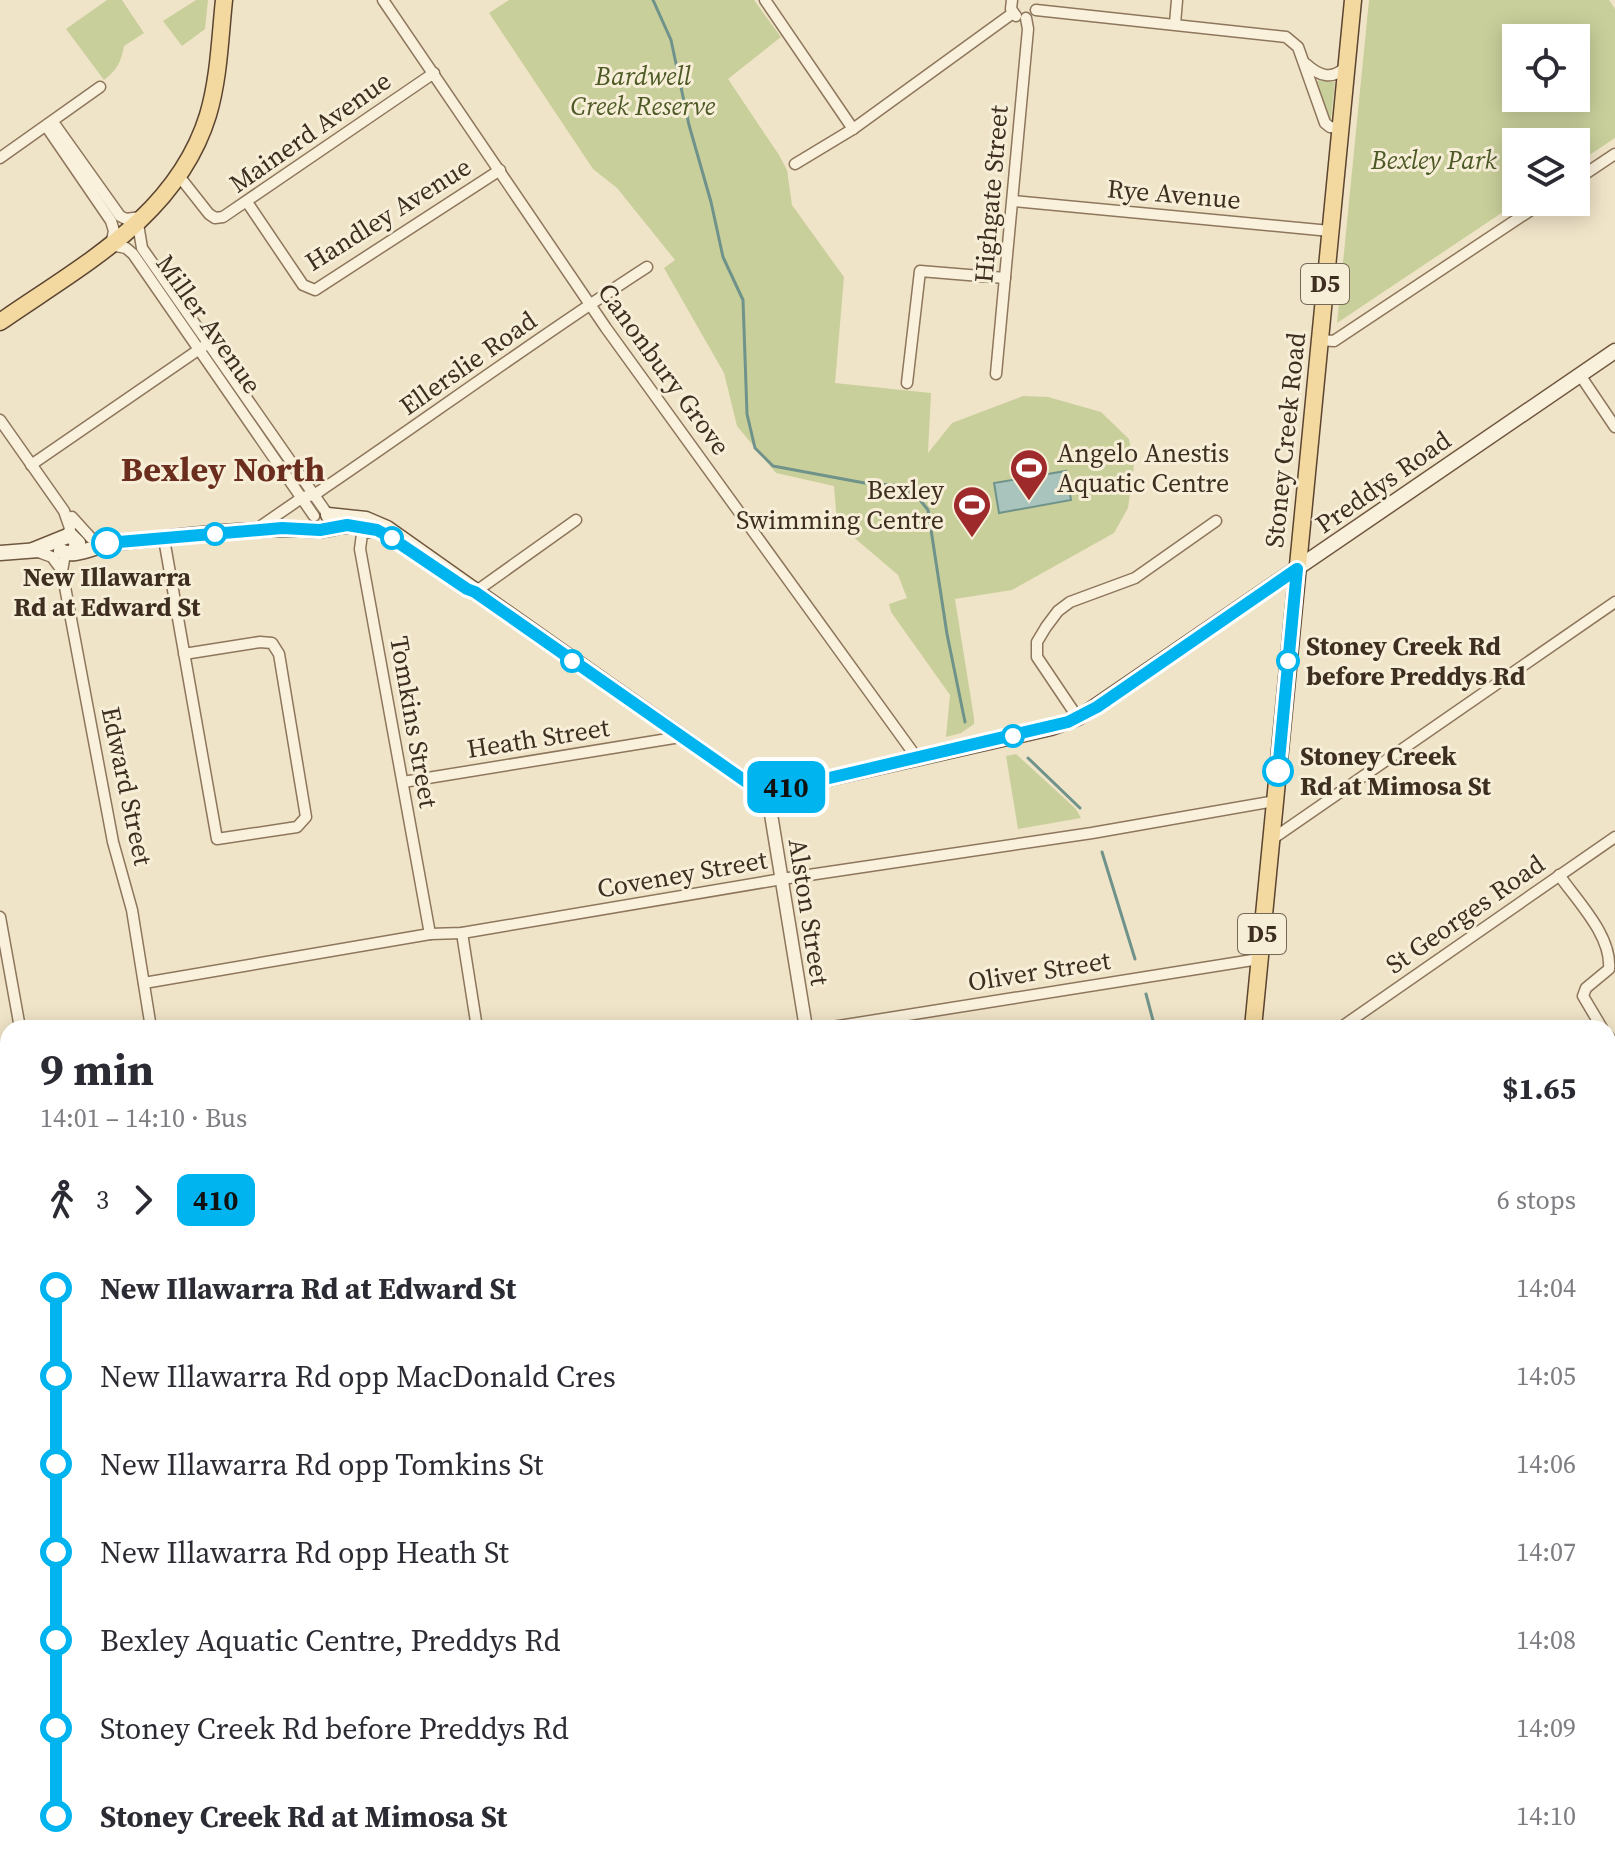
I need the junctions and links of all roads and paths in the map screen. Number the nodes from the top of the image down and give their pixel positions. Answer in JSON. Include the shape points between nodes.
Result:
{"nodes":[{"id":1,"x":224,"y":0,"type":"edge"},
{"id":2,"x":383,"y":0,"type":"edge"},
{"id":3,"x":765,"y":0,"type":"edge"},
{"id":4,"x":1012,"y":0,"type":"edge"},
{"id":5,"x":1177,"y":0,"type":"edge"},
{"id":6,"x":1353,"y":0,"type":"edge"},
{"id":7,"x":1036,"y":5,"type":"edge"},
{"id":8,"x":1013,"y":13,"type":"junction"},
{"id":9,"x":1026,"y":18,"type":"junction"},
{"id":10,"x":1175,"y":24,"type":"junction"},
{"id":11,"x":1304,"y":63,"type":"junction"},
{"id":12,"x":1347,"y":65,"type":"junction"},
{"id":13,"x":434,"y":73,"type":"junction"},
{"id":14,"x":100,"y":87,"type":"dead end"},
{"id":15,"x":49,"y":124,"type":"junction"},
{"id":16,"x":1341,"y":128,"type":"junction"},
{"id":17,"x":853,"y":129,"type":"junction"},
{"id":18,"x":1615,"y":154,"type":"edge"},
{"id":19,"x":0,"y":158,"type":"edge"},
{"id":20,"x":795,"y":164,"type":"dead end"},
{"id":21,"x":500,"y":170,"type":"junction"},
{"id":22,"x":1590,"y":171,"type":"edge"},
{"id":23,"x":179,"y":176,"type":"junction"},
{"id":24,"x":1013,"y":201,"type":"junction"},
{"id":25,"x":247,"y":202,"type":"junction"},
{"id":26,"x":1522,"y":216,"type":"edge"},
{"id":27,"x":142,"y":220,"type":"junction"},
{"id":28,"x":1330,"y":231,"type":"junction"},
{"id":29,"x":111,"y":245,"type":"junction"},
{"id":30,"x":647,"y":267,"type":"dead end"},
{"id":31,"x":1005,"y":278,"type":"junction"},
{"id":32,"x":590,"y":304,"type":"junction"},
{"id":33,"x":0,"y":322,"type":"edge"},
{"id":34,"x":1319,"y":340,"type":"junction"},
{"id":35,"x":204,"y":346,"type":"junction"},
{"id":36,"x":1615,"y":351,"type":"edge"},
{"id":37,"x":996,"y":374,"type":"dead end"},
{"id":38,"x":1580,"y":375,"type":"junction"},
{"id":39,"x":907,"y":383,"type":"dead end"},
{"id":40,"x":0,"y":420,"type":"edge"},
{"id":41,"x":1615,"y":427,"type":"edge"},
{"id":42,"x":31,"y":465,"type":"junction"},
{"id":43,"x":308,"y":496,"type":"junction"},
{"id":44,"x":68,"y":514,"type":"junction"},
{"id":45,"x":321,"y":520,"type":"junction"},
{"id":46,"x":576,"y":520,"type":"dead end"},
{"id":47,"x":1216,"y":521,"type":"dead end"},
{"id":48,"x":251,"y":530,"type":"junction"},
{"id":49,"x":377,"y":530,"type":"junction"},
{"id":50,"x":164,"y":539,"type":"junction"},
{"id":51,"x":107,"y":543,"type":"junction"},
{"id":52,"x":69,"y":544,"type":"junction"},
{"id":53,"x":33,"y":550,"type":"junction"},
{"id":54,"x":0,"y":553,"type":"edge"},
{"id":55,"x":1297,"y":569,"type":"junction"},
{"id":56,"x":62,"y":571,"type":"junction"},
{"id":57,"x":473,"y":591,"type":"junction"},
{"id":58,"x":1615,"y":602,"type":"edge"},
{"id":59,"x":184,"y":654,"type":"junction"},
{"id":60,"x":1078,"y":718,"type":"junction"},
{"id":61,"x":680,"y":737,"type":"junction"},
{"id":62,"x":917,"y":758,"type":"junction"},
{"id":63,"x":403,"y":782,"type":"junction"},
{"id":64,"x":772,"y":796,"type":"junction"},
{"id":65,"x":1275,"y":801,"type":"junction"},
{"id":66,"x":1615,"y":837,"type":"edge"},
{"id":67,"x":1271,"y":840,"type":"junction"},
{"id":68,"x":1559,"y":875,"type":"junction"},
{"id":69,"x":782,"y":879,"type":"junction"},
{"id":70,"x":0,"y":917,"type":"edge"},
{"id":71,"x":462,"y":933,"type":"junction"},
{"id":72,"x":430,"y":934,"type":"junction"},
{"id":73,"x":1259,"y":959,"type":"junction"},
{"id":74,"x":144,"y":983,"type":"junction"},
{"id":75,"x":19,"y":1020,"type":"edge"},
{"id":76,"x":150,"y":1020,"type":"edge"},
{"id":77,"x":476,"y":1020,"type":"edge"},
{"id":78,"x":805,"y":1020,"type":"edge"},
{"id":79,"x":876,"y":1020,"type":"edge"},
{"id":80,"x":1254,"y":1020,"type":"edge"},
{"id":81,"x":1351,"y":1020,"type":"edge"},
{"id":82,"x":1597,"y":1020,"type":"edge"}],
"edges":[{"from":1,"to":23,"type":"main road","via":[[214,93]]},
{"from":2,"to":13,"type":"street","name":"Canonbury Grove"},
{"from":3,"to":17,"type":"street"},
{"from":4,"to":8,"type":"street"},
{"from":5,"to":10,"type":"street"},
{"from":6,"to":12,"type":"main road","name":"Stoney Creek Road","number":"D5"},
{"from":7,"to":9,"type":"street"},
{"from":7,"to":10,"type":"street"},
{"from":8,"to":9,"type":"street"},
{"from":8,"to":17,"type":"street"},
{"from":9,"to":24,"type":"street","name":"Highgate Street"},
{"from":10,"to":11,"type":"street","via":[[1286,37],[1296,44]]},
{"from":11,"to":12,"type":"street","via":[[1327,76]]},
{"from":11,"to":16,"type":"street","via":[[1325,123]]},
{"from":12,"to":16,"type":"main road","name":"Stoney Creek Road","number":"D5"},
{"from":13,"to":21,"type":"street","name":"Canonbury Grove"},
{"from":13,"to":25,"type":"street","name":"Mainerd Avenue"},
{"from":14,"to":15,"type":"street"},
{"from":15,"to":19,"type":"street"},
{"from":15,"to":27,"type":"street","via":[[120,216]]},
{"from":15,"to":29,"type":"street","via":[[111,221]]},
{"from":16,"to":28,"type":"main road","name":"Stoney Creek Road","number":"D5"},
{"from":17,"to":20,"type":"street"},
{"from":18,"to":22,"type":"street"},
{"from":21,"to":25,"type":"street","name":"Handley Avenue","via":[[315,290],[303,285]]},
{"from":21,"to":32,"type":"street","name":"Canonbury Grove"},
{"from":23,"to":25,"type":"street","name":"Mainerd Avenue","via":[[215,218]]},
{"from":23,"to":27,"type":"main road"},
{"from":24,"to":28,"type":"street","name":"Rye Avenue"},
{"from":24,"to":31,"type":"street","name":"Highgate Street"},
{"from":26,"to":34,"type":"street","via":[[1334,341]]},
{"from":27,"to":29,"type":"main road"},
{"from":27,"to":35,"type":"street","name":"Miller Avenue","via":[[142,248]]},
{"from":28,"to":34,"type":"main road","name":"Stoney Creek Road","number":"D5"},
{"from":29,"to":33,"type":"main road"},
{"from":29,"to":35,"type":"street","name":"Miller Avenue","via":[[133,254]]},
{"from":30,"to":32,"type":"street","name":"Ellerslie Road"},
{"from":31,"to":37,"type":"street","name":"Highgate Street"},
{"from":31,"to":39,"type":"street","via":[[920,271]]},
{"from":32,"to":43,"type":"street","name":"Ellerslie Road","via":[[389,446]]},
{"from":32,"to":62,"type":"street","name":"Canonbury Grove"},
{"from":34,"to":55,"type":"main road","name":"Stoney Creek Road","number":"D5"},
{"from":35,"to":42,"type":"street"},
{"from":35,"to":43,"type":"street","name":"Miller Avenue"},
{"from":36,"to":38,"type":"main road","name":"Preddys Road"},
{"from":38,"to":41,"type":"street"},
{"from":38,"to":55,"type":"main road","name":"Preddys Road"},
{"from":40,"to":42,"type":"street"},
{"from":42,"to":44,"type":"street"},
{"from":43,"to":45,"type":"street","name":"Miller Avenue"},
{"from":43,"to":48,"type":"street","name":"Ellerslie Road"},
{"from":44,"to":51,"type":"street","via":[[91,538]]},
{"from":44,"to":52,"type":"street","name":"Edward Street"},
{"from":45,"to":48,"type":"main road"},
{"from":45,"to":49,"type":"main road"},
{"from":45,"to":57,"type":"main road","via":[[355,517],[380,524]]},
{"from":46,"to":57,"type":"street"},
{"from":47,"to":60,"type":"street","via":[[1135,578],[1064,606],[1046,627],[1037,642],[1037,657]]},
{"from":48,"to":50,"type":"main road"},
{"from":49,"to":57,"type":"main road"},
{"from":49,"to":63,"type":"street","name":"Tomkins Street","via":[[362,534],[360,549]]},
{"from":50,"to":51,"type":"main road"},
{"from":50,"to":59,"type":"street"},
{"from":51,"to":52,"type":"main road"},
{"from":52,"to":53,"type":"main road"},
{"from":52,"to":56,"type":"street","name":"Edward Street"},
{"from":53,"to":54,"type":"main road"},
{"from":53,"to":56,"type":"street","via":[[52,557]]},
{"from":55,"to":60,"type":"main road","name":"Preddys Road"},
{"from":55,"to":65,"type":"main road","name":"Stoney Creek Road","number":"D5"},
{"from":56,"to":74,"type":"street","name":"Edward Street"},
{"from":57,"to":61,"type":"main road"},
{"from":58,"to":67,"type":"street"},
{"from":59,"to":59,"type":"street","via":[[217,839],[297,827],[306,817],[279,654],[272,643]]},
{"from":60,"to":62,"type":"main road","name":"Preddys Road"},
{"from":61,"to":63,"type":"street","name":"Heath Street"},
{"from":61,"to":64,"type":"main road","name":"Preddys Road","via":[[758,790],[766,785]]},
{"from":62,"to":64,"type":"main road","name":"Preddys Road"},
{"from":63,"to":72,"type":"street","name":"Tomkins Street"},
{"from":64,"to":69,"type":"street","name":"Alston Street"},
{"from":65,"to":67,"type":"main road","name":"Stoney Creek Road","number":"D5"},
{"from":65,"to":69,"type":"street","name":"Coveney Street"},
{"from":66,"to":68,"type":"street","name":"St Georges Road"},
{"from":67,"to":73,"type":"main road","name":"Stoney Creek Road","number":"D5"},
{"from":68,"to":81,"type":"street","name":"St Georges Road"},
{"from":68,"to":82,"type":"street","via":[[1600,933],[1610,957],[1609,969],[1583,996]]},
{"from":69,"to":71,"type":"street","name":"Coveney Street"},
{"from":69,"to":78,"type":"street","name":"Alston Street"},
{"from":70,"to":75,"type":"street"},
{"from":71,"to":72,"type":"street","name":"Coveney Street"},
{"from":71,"to":77,"type":"street"},
{"from":72,"to":74,"type":"street","name":"Coveney Street"},
{"from":73,"to":79,"type":"street","name":"Oliver Street"},
{"from":73,"to":80,"type":"main road","name":"Stoney Creek Road","number":"D5"},
{"from":74,"to":76,"type":"street","name":"Edward Street"}]}
